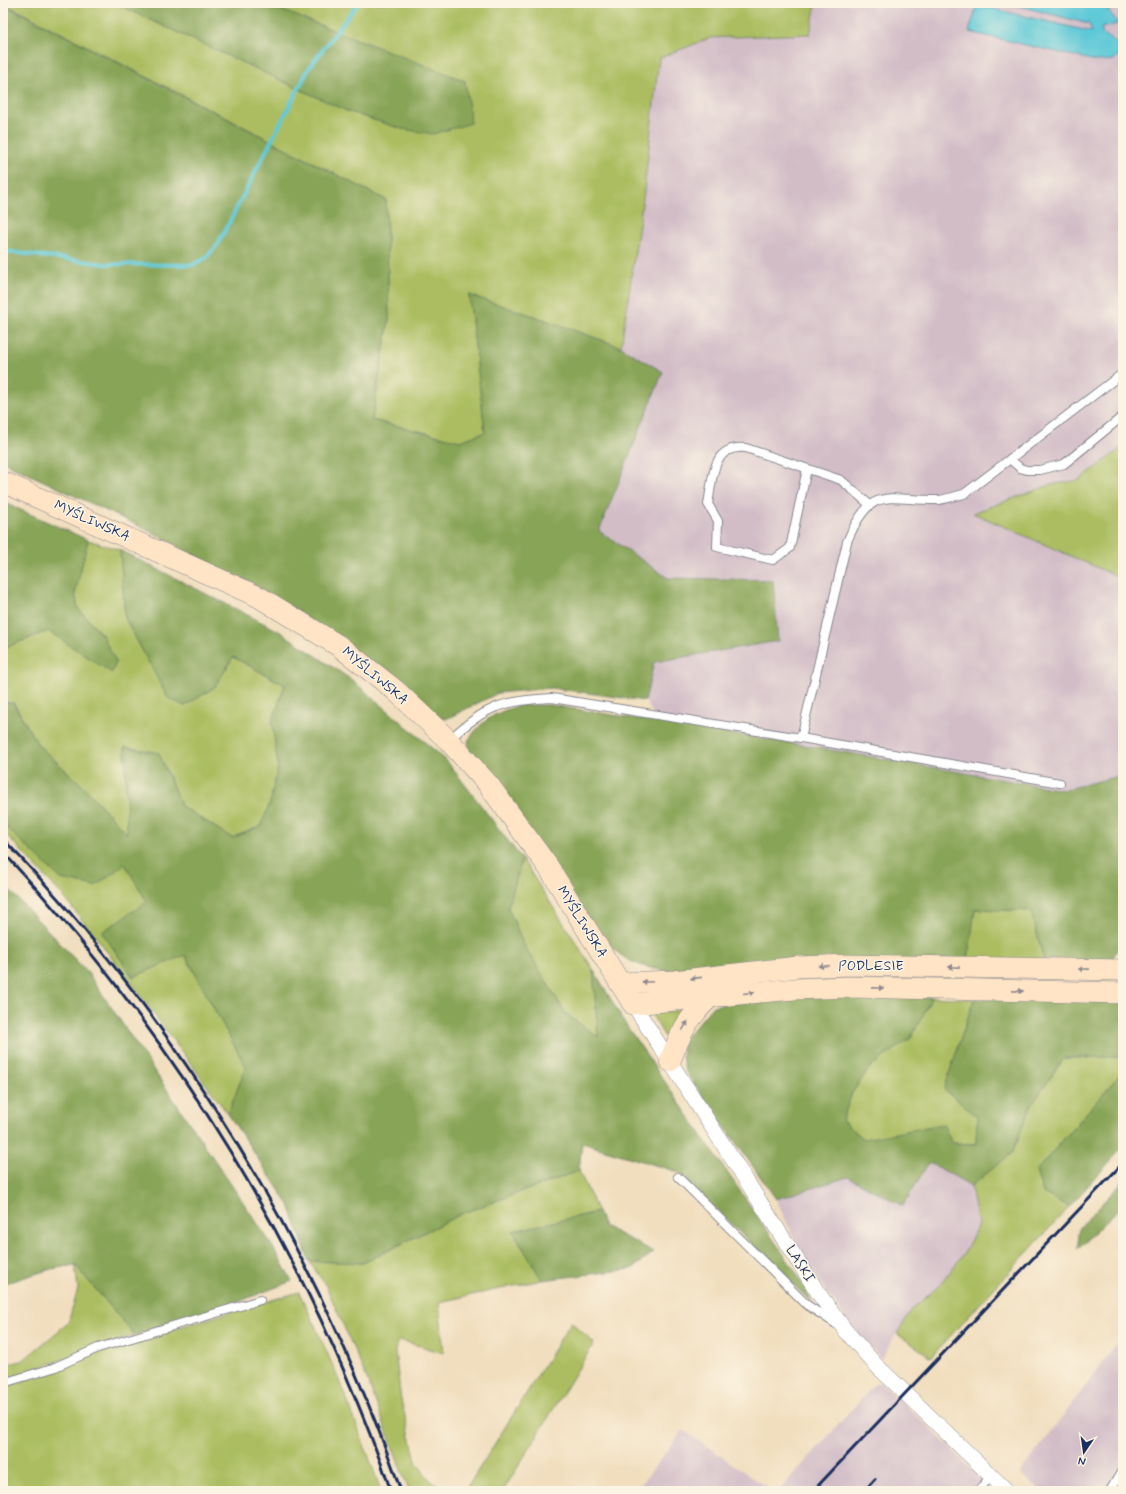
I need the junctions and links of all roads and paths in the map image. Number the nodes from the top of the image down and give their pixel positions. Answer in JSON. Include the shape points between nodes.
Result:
{"nodes":[{"id":1,"x":1122,"y":375,"type":"edge"},
{"id":2,"x":1123,"y":416,"type":"edge"},
{"id":3,"x":1010,"y":459,"type":"junction"},
{"id":4,"x":807,"y":469,"type":"junction"},
{"id":5,"x":3,"y":482,"type":"edge"},
{"id":6,"x":870,"y":505,"type":"junction"},
{"id":7,"x":801,"y":738,"type":"junction"},
{"id":8,"x":448,"y":740,"type":"junction"},
{"id":9,"x":1060,"y":783,"type":"dead end"},
{"id":10,"x":1123,"y":970,"type":"edge"},
{"id":11,"x":620,"y":982,"type":"junction"},
{"id":12,"x":675,"y":991,"type":"junction"},
{"id":13,"x":1123,"y":993,"type":"edge"},
{"id":14,"x":710,"y":997,"type":"junction"},
{"id":15,"x":633,"y":1004,"type":"junction"},
{"id":16,"x":670,"y":1061,"type":"junction"},
{"id":17,"x":678,"y":1177,"type":"dead end"},
{"id":18,"x":260,"y":1300,"type":"dead end"},
{"id":19,"x":845,"y":1330,"type":"junction"},
{"id":20,"x":3,"y":1383,"type":"edge"},
{"id":21,"x":1123,"y":1469,"type":"edge"},
{"id":22,"x":991,"y":1476,"type":"junction"},
{"id":23,"x":1111,"y":1489,"type":"dead end"},
{"id":24,"x":978,"y":1491,"type":"edge"},
{"id":25,"x":1007,"y":1491,"type":"edge"}],
"edges":[{"from":1,"to":3,"type":"lane"},
{"from":2,"to":3,"type":"lane","via":[[1064,464],[1040,470],[1026,470]]},
{"from":3,"to":6,"type":"lane","via":[[964,494],[940,500],[892,497]]},
{"from":4,"to":4,"type":"lane","via":[[746,448],[726,450],[718,460],[708,504],[718,521],[717,547],[773,560],[790,548]]},
{"from":4,"to":6,"type":"lane","via":[[841,480]]},
{"from":5,"to":8,"type":"street","name":"MYŚLIWSKA","via":[[259,597],[339,646],[395,690]]},
{"from":6,"to":7,"type":"lane","via":[[855,524],[847,542]]},
{"from":7,"to":8,"type":"lane","via":[[552,698],[503,703],[467,722]]},
{"from":7,"to":9,"type":"lane"},
{"from":8,"to":11,"type":"street","name":"MYŚLIWSKA","via":[[488,784],[525,834]]},
{"from":10,"to":12,"type":"street","name":"PODLESIE","one_way":true,"via":[[849,965],[798,967]]},
{"from":12,"to":11,"type":"street","name":"PODLESIE","one_way":true},
{"from":11,"to":15,"type":"street","name":"MYŚLIWSKA"},
{"from":12,"to":14,"type":"street","name":"PODLESIE"},
{"from":12,"to":15,"type":"street","name":"PODLESIE"},
{"from":14,"to":13,"type":"street","name":"PODLESIE","one_way":true,"via":[[850,987]]},
{"from":16,"to":14,"type":"street","one_way":true,"via":[[690,1017]]},
{"from":15,"to":16,"type":"street","name":"LASKI"},
{"from":16,"to":19,"type":"street","name":"LASKI","via":[[819,1294]]},
{"from":17,"to":19,"type":"lane","via":[[807,1304]]},
{"from":18,"to":20,"type":"lane","via":[[98,1348],[53,1368]]},
{"from":19,"to":22,"type":"street","name":"LASKI","via":[[875,1364]]},
{"from":21,"to":23,"type":"lane"},
{"from":22,"to":24,"type":"lane"},
{"from":22,"to":25,"type":"street","name":"LASKI"}]}
